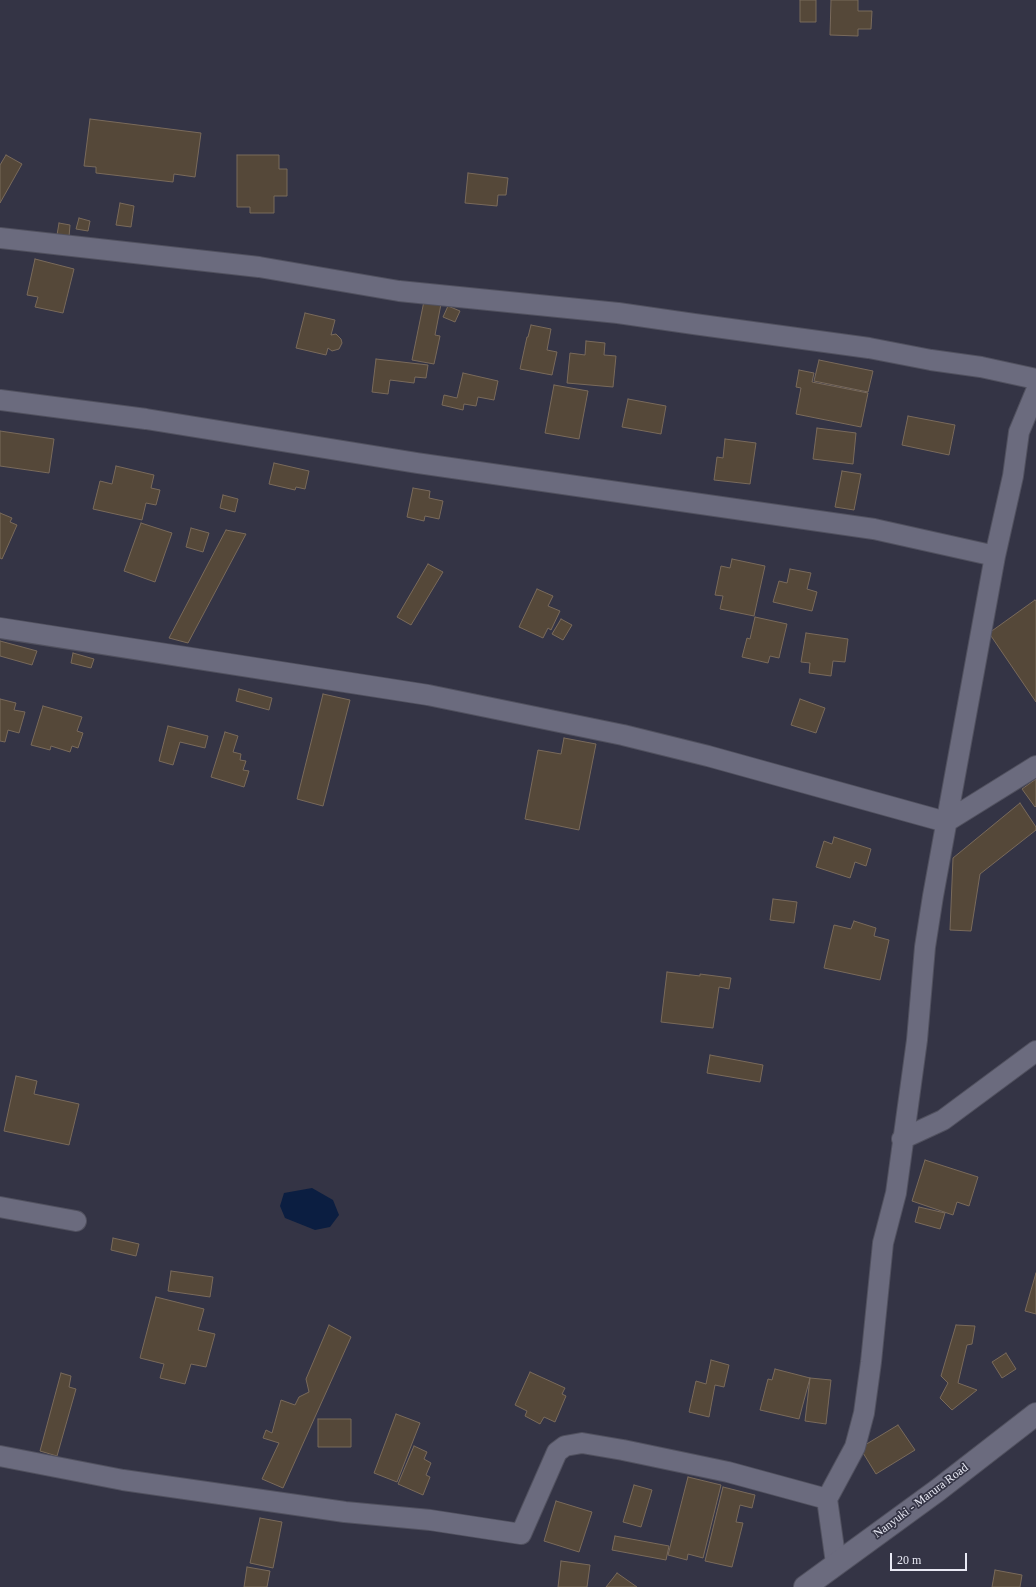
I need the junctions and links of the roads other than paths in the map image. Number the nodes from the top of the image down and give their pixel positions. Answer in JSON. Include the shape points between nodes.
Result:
{"nodes":[{"id":1,"x":0,"y":238,"type":"edge"},
{"id":2,"x":1036,"y":379,"type":"edge"},
{"id":3,"x":1036,"y":391,"type":"edge"},
{"id":4,"x":0,"y":400,"type":"edge"},
{"id":5,"x":995,"y":556,"type":"junction"},
{"id":6,"x":0,"y":628,"type":"edge"},
{"id":7,"x":1036,"y":766,"type":"edge"},
{"id":8,"x":946,"y":822,"type":"junction"},
{"id":9,"x":1036,"y":1051,"type":"edge"},
{"id":10,"x":902,"y":1139,"type":"junction"},
{"id":11,"x":0,"y":1207,"type":"edge"},
{"id":12,"x":76,"y":1220,"type":"dead end"},
{"id":13,"x":1036,"y":1414,"type":"edge"},
{"id":14,"x":0,"y":1456,"type":"edge"},
{"id":15,"x":827,"y":1500,"type":"junction"},
{"id":16,"x":836,"y":1563,"type":"junction"},
{"id":17,"x":805,"y":1587,"type":"edge"}],
"edges":[{"from":1,"to":2,"type":"street","via":[[259,267],[399,291],[618,313],[869,348]]},
{"from":3,"to":5,"type":"street","via":[[1019,432],[1013,476]]},
{"from":4,"to":5,"type":"street","via":[[146,419],[417,463],[874,529]]},
{"from":5,"to":8,"type":"street"},
{"from":6,"to":8,"type":"street","via":[[428,695],[623,735],[701,754]]},
{"from":7,"to":8,"type":"street"},
{"from":8,"to":10,"type":"street","via":[[925,947],[917,1040]]},
{"from":9,"to":10,"type":"street","via":[[943,1120]]},
{"from":10,"to":15,"type":"street","via":[[896,1193],[883,1243],[872,1362],[864,1413],[855,1447]]},
{"from":11,"to":12,"type":"street"},
{"from":13,"to":16,"type":"street","name":"Nanyuki - Marura Road","via":[[938,1490]]},
{"from":14,"to":15,"type":"street","via":[[123,1480],[521,1534],[557,1452],[565,1446],[582,1443],[728,1472]]},
{"from":15,"to":16,"type":"street"},
{"from":16,"to":17,"type":"street","name":"Nanyuki - Marura Road"}]}
